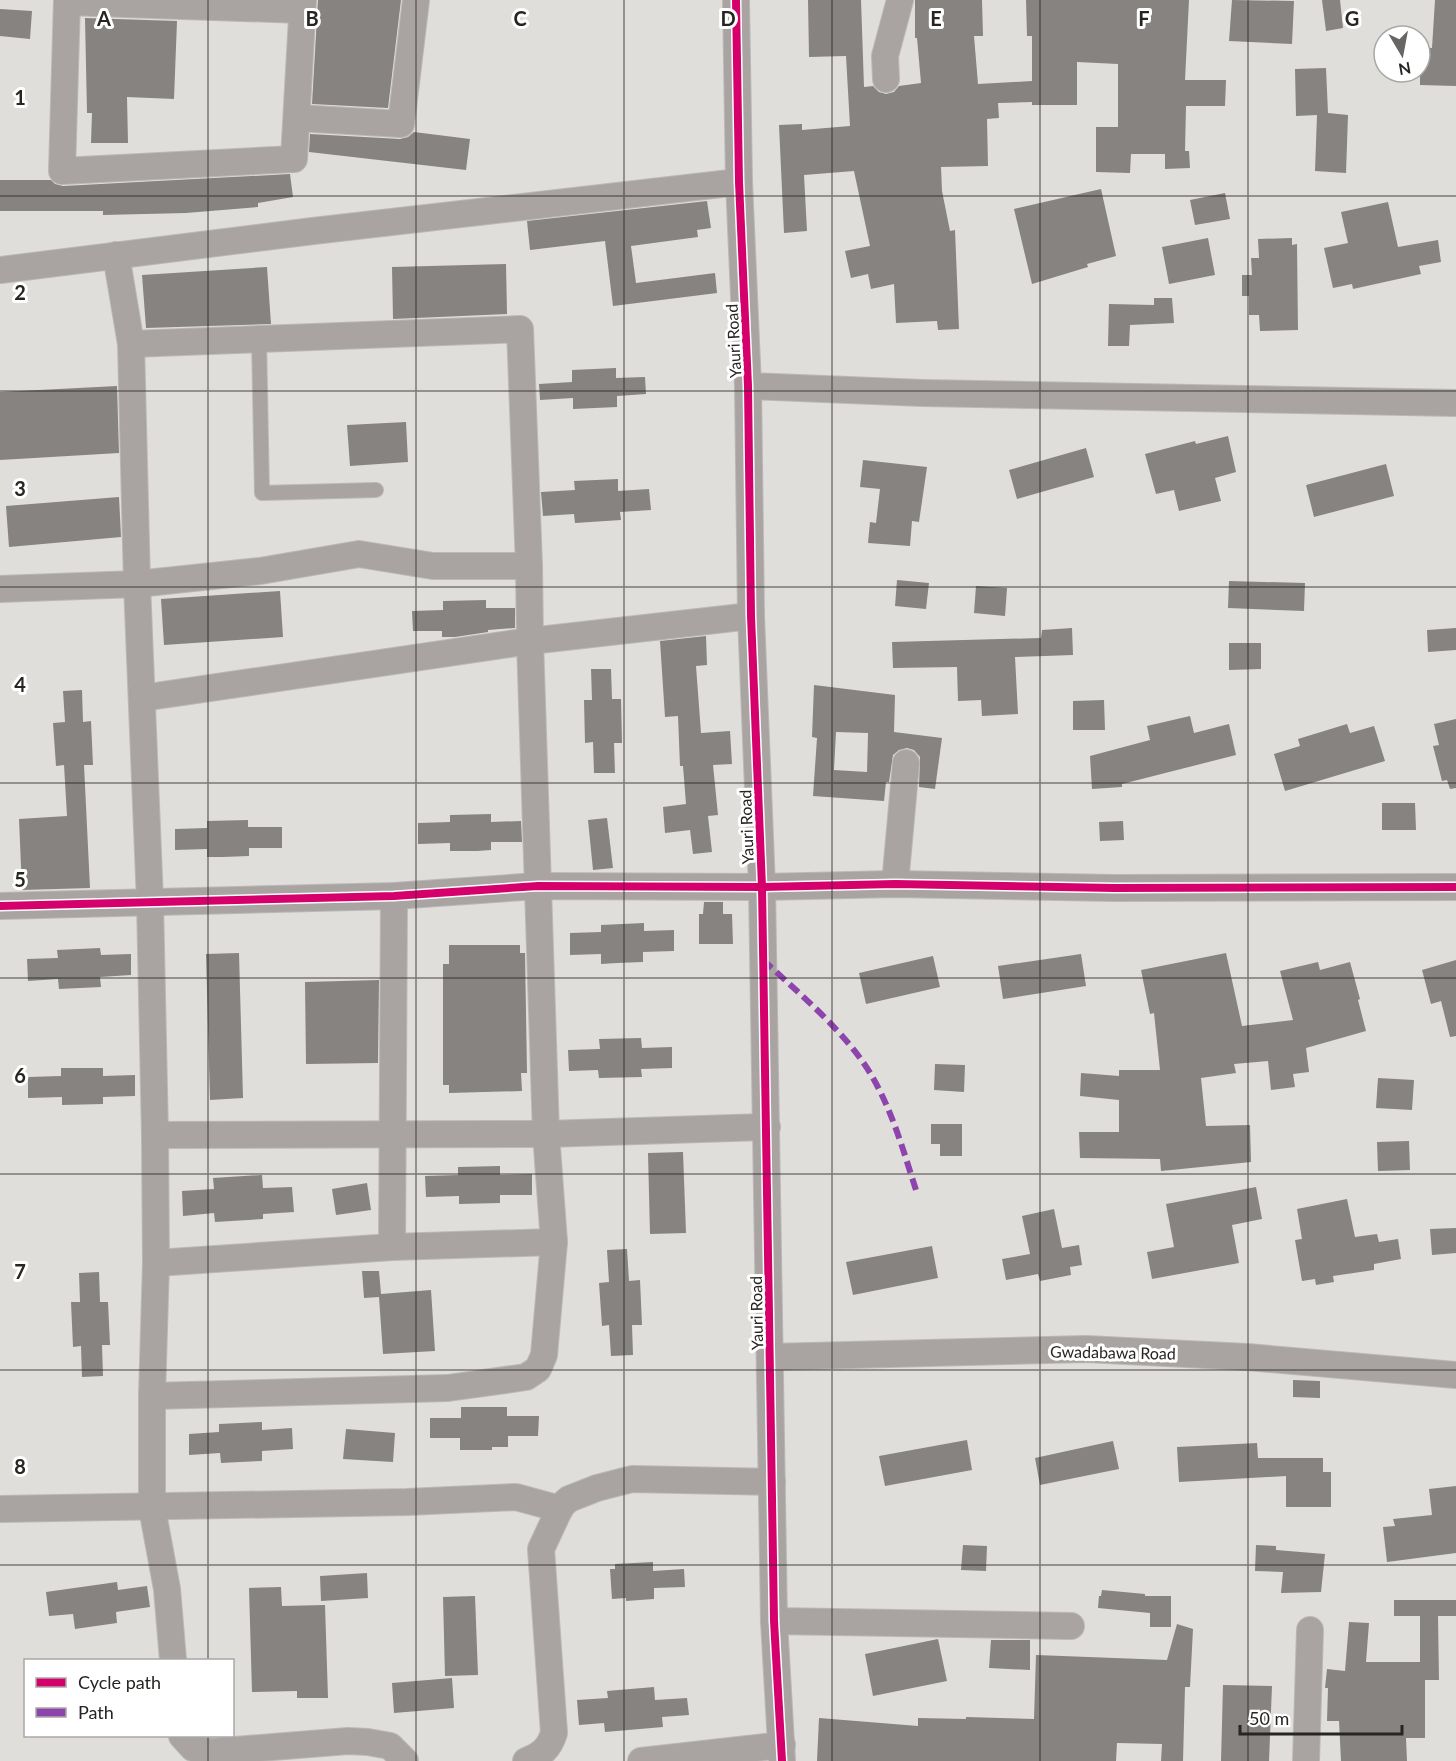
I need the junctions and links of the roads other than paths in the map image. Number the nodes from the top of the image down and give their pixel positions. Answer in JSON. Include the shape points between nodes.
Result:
{"nodes":[{"id":1,"x":416,"y":0,"type":"edge"},
{"id":2,"x":736,"y":0,"type":"edge"},
{"id":3,"x":900,"y":0,"type":"edge"},
{"id":4,"x":67,"y":1,"type":"edge"},
{"id":5,"x":303,"y":5,"type":"edge"},
{"id":6,"x":886,"y":79,"type":"dead end"},
{"id":7,"x":297,"y":118,"type":"junction"},
{"id":8,"x":739,"y":182,"type":"junction"},
{"id":9,"x":116,"y":255,"type":"junction"},
{"id":10,"x":0,"y":270,"type":"edge"},
{"id":11,"x":259,"y":339,"type":"junction"},
{"id":12,"x":131,"y":344,"type":"junction"},
{"id":13,"x":748,"y":386,"type":"junction"},
{"id":14,"x":1456,"y":403,"type":"edge"},
{"id":15,"x":376,"y":490,"type":"dead end"},
{"id":16,"x":529,"y":566,"type":"junction"},
{"id":17,"x":137,"y":584,"type":"junction"},
{"id":18,"x":0,"y":589,"type":"edge"},
{"id":19,"x":751,"y":615,"type":"junction"},
{"id":20,"x":530,"y":641,"type":"junction"},
{"id":21,"x":142,"y":698,"type":"junction"},
{"id":22,"x":906,"y":764,"type":"dead end"},
{"id":23,"x":895,"y":884,"type":"junction"},
{"id":24,"x":538,"y":886,"type":"junction"},
{"id":25,"x":762,"y":886,"type":"junction"},
{"id":26,"x":1456,"y":887,"type":"edge"},
{"id":27,"x":394,"y":896,"type":"junction"},
{"id":28,"x":150,"y":902,"type":"junction"},
{"id":29,"x":0,"y":906,"type":"edge"},
{"id":30,"x":767,"y":1127,"type":"junction"},
{"id":31,"x":546,"y":1134,"type":"junction"},
{"id":32,"x":155,"y":1135,"type":"junction"},
{"id":33,"x":393,"y":1135,"type":"junction"},
{"id":34,"x":554,"y":1242,"type":"junction"},
{"id":35,"x":392,"y":1247,"type":"junction"},
{"id":36,"x":156,"y":1263,"type":"junction"},
{"id":37,"x":770,"y":1357,"type":"junction"},
{"id":38,"x":1456,"y":1375,"type":"edge"},
{"id":39,"x":152,"y":1396,"type":"junction"},
{"id":40,"x":772,"y":1482,"type":"junction"},
{"id":41,"x":152,"y":1508,"type":"junction"},
{"id":42,"x":0,"y":1509,"type":"edge"},
{"id":43,"x":560,"y":1509,"type":"junction"},
{"id":44,"x":774,"y":1621,"type":"junction"},
{"id":45,"x":1071,"y":1626,"type":"dead end"},
{"id":46,"x":1310,"y":1630,"type":"dead end"},
{"id":47,"x":173,"y":1659,"type":"edge"},
{"id":48,"x":183,"y":1737,"type":"edge"},
{"id":49,"x":782,"y":1753,"type":"edge"},
{"id":50,"x":536,"y":1759,"type":"edge"},
{"id":51,"x":405,"y":1761,"type":"edge"},
{"id":52,"x":641,"y":1761,"type":"edge"},
{"id":53,"x":1306,"y":1761,"type":"edge"}],
"edges":[{"from":1,"to":7,"type":"street","via":[[401,124]]},
{"from":2,"to":8,"type":"street","name":"Yauri Road"},
{"from":3,"to":6,"type":"street","via":[[885,56]]},
{"from":4,"to":5,"type":"street"},
{"from":4,"to":7,"type":"street","via":[[63,171],[294,159]]},
{"from":5,"to":7,"type":"street"},
{"from":8,"to":9,"type":"street"},
{"from":8,"to":13,"type":"street","name":"Yauri Road"},
{"from":9,"to":10,"type":"street"},
{"from":9,"to":12,"type":"street"},
{"from":11,"to":12,"type":"street"},
{"from":11,"to":15,"type":"lane","via":[[262,493]]},
{"from":11,"to":16,"type":"street","via":[[520,329]]},
{"from":12,"to":17,"type":"street"},
{"from":13,"to":14,"type":"street"},
{"from":13,"to":19,"type":"street","name":"Yauri Road"},
{"from":16,"to":17,"type":"street","via":[[433,566],[359,554],[260,571]]},
{"from":16,"to":20,"type":"street"},
{"from":17,"to":18,"type":"street"},
{"from":17,"to":21,"type":"street"},
{"from":19,"to":20,"type":"street"},
{"from":19,"to":25,"type":"street","name":"Yauri Road"},
{"from":20,"to":21,"type":"street"},
{"from":20,"to":24,"type":"street"},
{"from":21,"to":28,"type":"street"},
{"from":22,"to":23,"type":"street"},
{"from":23,"to":25,"type":"street"},
{"from":23,"to":26,"type":"street"},
{"from":24,"to":25,"type":"street"},
{"from":24,"to":27,"type":"street"},
{"from":24,"to":31,"type":"street"},
{"from":25,"to":30,"type":"street","name":"Yauri Road"},
{"from":27,"to":28,"type":"street"},
{"from":27,"to":33,"type":"street"},
{"from":28,"to":29,"type":"street"},
{"from":28,"to":32,"type":"street"},
{"from":30,"to":31,"type":"street"},
{"from":30,"to":37,"type":"street","name":"Yauri Road"},
{"from":31,"to":33,"type":"street"},
{"from":31,"to":34,"type":"street"},
{"from":32,"to":33,"type":"street"},
{"from":32,"to":36,"type":"street"},
{"from":33,"to":35,"type":"street"},
{"from":34,"to":35,"type":"street"},
{"from":34,"to":39,"type":"street","via":[[544,1354],[538,1369],[526,1377],[448,1388]]},
{"from":35,"to":36,"type":"street"},
{"from":36,"to":39,"type":"street"},
{"from":37,"to":38,"type":"street","name":"Gwadabawa Road","via":[[1086,1349],[1247,1357]]},
{"from":37,"to":40,"type":"street","name":"Yauri Road"},
{"from":39,"to":41,"type":"street"},
{"from":40,"to":43,"type":"street","via":[[632,1479],[569,1499]]},
{"from":40,"to":44,"type":"street","name":"Yauri Road"},
{"from":41,"to":42,"type":"street"},
{"from":41,"to":43,"type":"street","via":[[516,1497]]},
{"from":41,"to":47,"type":"street","via":[[167,1589]]},
{"from":43,"to":50,"type":"street","via":[[541,1549],[555,1733],[550,1746]]},
{"from":44,"to":45,"type":"street"},
{"from":44,"to":49,"type":"street","name":"Yauri Road"},
{"from":46,"to":53,"type":"street"},
{"from":48,"to":51,"type":"street","via":[[193,1748],[210,1752],[368,1742],[390,1746]]},
{"from":49,"to":52,"type":"street"}]}
